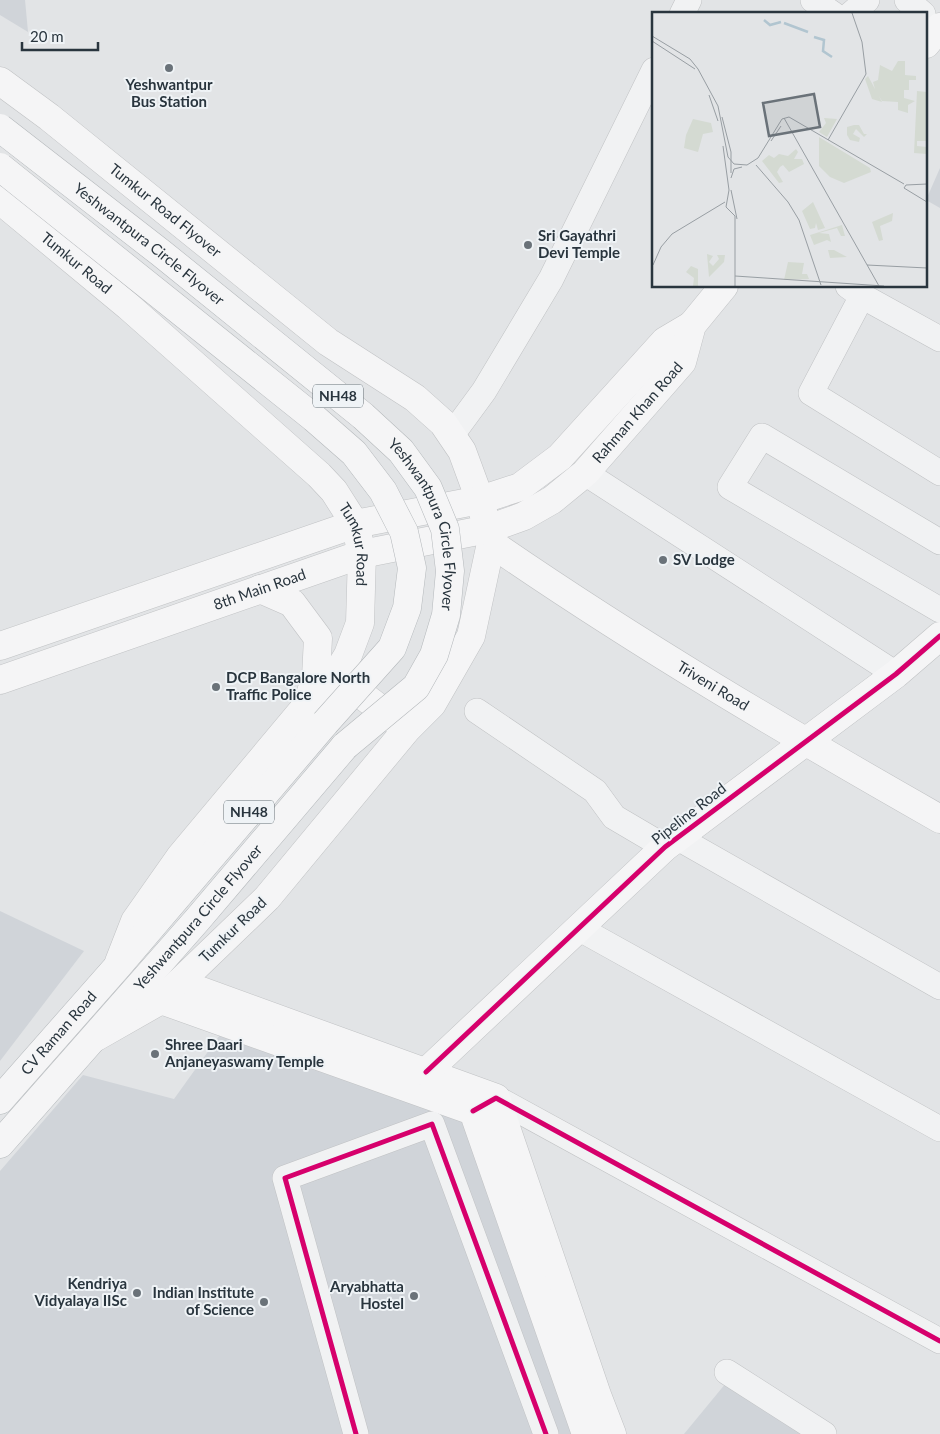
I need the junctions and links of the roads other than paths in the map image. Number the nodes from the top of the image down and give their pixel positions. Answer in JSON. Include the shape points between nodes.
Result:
{"nodes":[{"id":1,"x":689,"y":0,"type":"edge"},
{"id":2,"x":813,"y":0,"type":"edge"},
{"id":3,"x":867,"y":0,"type":"edge"},
{"id":4,"x":907,"y":0,"type":"edge"},
{"id":5,"x":683,"y":12,"type":"edge"},
{"id":6,"x":830,"y":12,"type":"edge"},
{"id":7,"x":853,"y":12,"type":"edge"},
{"id":8,"x":921,"y":12,"type":"edge"},
{"id":9,"x":928,"y":18,"type":"edge"},
{"id":10,"x":940,"y":27,"type":"edge"},
{"id":11,"x":928,"y":42,"type":"edge"},
{"id":12,"x":652,"y":74,"type":"edge"},
{"id":13,"x":0,"y":81,"type":"edge"},
{"id":14,"x":0,"y":128,"type":"edge"},
{"id":15,"x":0,"y":167,"type":"edge"},
{"id":16,"x":0,"y":200,"type":"edge"},
{"id":17,"x":722,"y":288,"type":"edge"},
{"id":18,"x":855,"y":291,"type":"edge"},
{"id":19,"x":692,"y":325,"type":"junction"},
{"id":20,"x":940,"y":339,"type":"edge"},
{"id":21,"x":328,"y":342,"type":"joint"},
{"id":22,"x":452,"y":436,"type":"junction"},
{"id":23,"x":940,"y":472,"type":"edge"},
{"id":24,"x":584,"y":474,"type":"junction"},
{"id":25,"x":480,"y":500,"type":"junction"},
{"id":26,"x":524,"y":516,"type":"joint"},
{"id":27,"x":355,"y":524,"type":"junction"},
{"id":28,"x":489,"y":536,"type":"junction"},
{"id":29,"x":940,"y":542,"type":"edge"},
{"id":30,"x":362,"y":554,"type":"junction"},
{"id":31,"x":260,"y":589,"type":"junction"},
{"id":32,"x":940,"y":610,"type":"edge"},
{"id":33,"x":940,"y":636,"type":"edge"},
{"id":34,"x":0,"y":646,"type":"edge"},
{"id":35,"x":336,"y":674,"type":"junction"},
{"id":36,"x":896,"y":674,"type":"junction"},
{"id":37,"x":0,"y":680,"type":"edge"},
{"id":38,"x":477,"y":711,"type":"dead end"},
{"id":39,"x":316,"y":714,"type":"junction"},
{"id":40,"x":408,"y":730,"type":"junction"},
{"id":41,"x":804,"y":742,"type":"junction"},
{"id":42,"x":940,"y":819,"type":"edge"},
{"id":43,"x":672,"y":843,"type":"junction"},
{"id":44,"x":580,"y":929,"type":"junction"},
{"id":45,"x":118,"y":966,"type":"joint"},
{"id":46,"x":940,"y":987,"type":"edge"},
{"id":47,"x":170,"y":992,"type":"junction"},
{"id":48,"x":95,"y":1038,"type":"junction"},
{"id":49,"x":426,"y":1072,"type":"junction"},
{"id":50,"x":496,"y":1098,"type":"junction"},
{"id":51,"x":0,"y":1100,"type":"edge"},
{"id":52,"x":473,"y":1111,"type":"junction"},
{"id":53,"x":940,"y":1129,"type":"edge"},
{"id":54,"x":0,"y":1144,"type":"edge"},
{"id":55,"x":940,"y":1341,"type":"edge"},
{"id":56,"x":727,"y":1372,"type":"dead end"},
{"id":57,"x":356,"y":1434,"type":"edge"},
{"id":58,"x":546,"y":1434,"type":"edge"},
{"id":59,"x":586,"y":1434,"type":"edge"},
{"id":60,"x":612,"y":1434,"type":"edge"},
{"id":61,"x":824,"y":1434,"type":"edge"}],
"edges":[{"from":1,"to":5,"type":"street"},
{"from":2,"to":6,"type":"street"},
{"from":3,"to":7,"type":"street"},
{"from":4,"to":8,"type":"street"},
{"from":9,"to":10,"type":"street"},
{"from":10,"to":11,"type":"main road"},
{"from":12,"to":22,"type":"street","via":[[551,279],[484,391]]},
{"from":13,"to":21,"type":"main road","name":"Tumkur Road Flyover"},
{"from":14,"to":48,"type":"main road","name":"Yeshwantpura Circle Flyover","number":"NH48","bridge":true,"via":[[363,416],[401,451],[428,488],[445,529],[450,571],[446,615],[434,655],[416,687],[345,746]]},
{"from":15,"to":39,"type":"main road","name":"Yeshwantpura Circle Flyover","number":"NH48","bridge":true,"via":[[314,418],[354,453],[383,491],[404,532],[412,568],[407,608],[392,648]]},
{"from":16,"to":27,"type":"main road","name":"Tumkur Road","via":[[128,306],[319,475],[334,491]]},
{"from":17,"to":19,"type":"main road","name":"Rahman Khan Road"},
{"from":18,"to":20,"type":"street"},
{"from":18,"to":23,"type":"street","via":[[810,393]]},
{"from":19,"to":24,"type":"main road","name":"Rahman Khan Road","via":[[682,362]]},
{"from":19,"to":25,"type":"main road","name":"8th Main Road","via":[[665,342],[560,457],[520,487]]},
{"from":21,"to":22,"type":"main road","name":"Tumkur Road","via":[[415,398],[443,423]]},
{"from":22,"to":25,"type":"main road","name":"Tumkur Road","via":[[462,451]]},
{"from":24,"to":26,"type":"main road","name":"Rahman Khan Road","via":[[552,500]]},
{"from":24,"to":36,"type":"street"},
{"from":25,"to":27,"type":"main road","name":"8th Main Road"},
{"from":25,"to":28,"type":"main road","name":"Tumkur Road"},
{"from":26,"to":28,"type":"main road","name":"8th Main Road"},
{"from":27,"to":30,"type":"main road","name":"Tumkur Road"},
{"from":27,"to":34,"type":"main road","name":"8th Main Road"},
{"from":28,"to":30,"type":"main road","name":"8th Main Road"},
{"from":28,"to":40,"type":"main road","name":"Tumkur Road","via":[[471,636],[432,704]]},
{"from":28,"to":41,"type":"main road","name":"Triveni Road","via":[[581,606]]},
{"from":29,"to":32,"type":"street","via":[[762,436],[730,487]]},
{"from":30,"to":31,"type":"main road","name":"8th Main Road"},
{"from":30,"to":35,"type":"main road","name":"Tumkur Road","via":[[360,623],[348,655]]},
{"from":31,"to":37,"type":"main road","name":"8th Main Road"},
{"from":31,"to":39,"type":"main road","via":[[292,603],[318,638]]},
{"from":33,"to":36,"type":"main road","name":"Pipeline Road"},
{"from":35,"to":39,"type":"main road","name":"Tumkur Road"},
{"from":35,"to":40,"type":"main road"},
{"from":36,"to":41,"type":"main road","name":"Pipeline Road"},
{"from":38,"to":43,"type":"street","via":[[595,792],[614,817]]},
{"from":39,"to":45,"type":"main road","name":"Yeshwantpura Circle Flyover","number":"NH48"},
{"from":40,"to":47,"type":"main road","name":"Tumkur Road","via":[[267,898]]},
{"from":41,"to":42,"type":"main road","name":"Triveni Road"},
{"from":41,"to":43,"type":"main road","name":"Pipeline Road"},
{"from":43,"to":44,"type":"main road","name":"Pipeline Road"},
{"from":43,"to":46,"type":"street"},
{"from":44,"to":49,"type":"main road","name":"Pipeline Road"},
{"from":44,"to":53,"type":"street"},
{"from":45,"to":51,"type":"main road","name":"CV Raman Road","number":"NH48"},
{"from":47,"to":48,"type":"main road","name":"Tumkur Road"},
{"from":47,"to":49,"type":"main road"},
{"from":47,"to":52,"type":"main road"},
{"from":48,"to":54,"type":"main road","name":"CV Raman Road","number":"NH48"},
{"from":49,"to":50,"type":"main road"},
{"from":50,"to":52,"type":"street"},
{"from":50,"to":55,"type":"street"},
{"from":50,"to":60,"type":"main road"},
{"from":52,"to":59,"type":"main road"},
{"from":56,"to":61,"type":"street"},
{"from":57,"to":58,"type":"street","via":[[285,1178],[432,1124]]}]}
